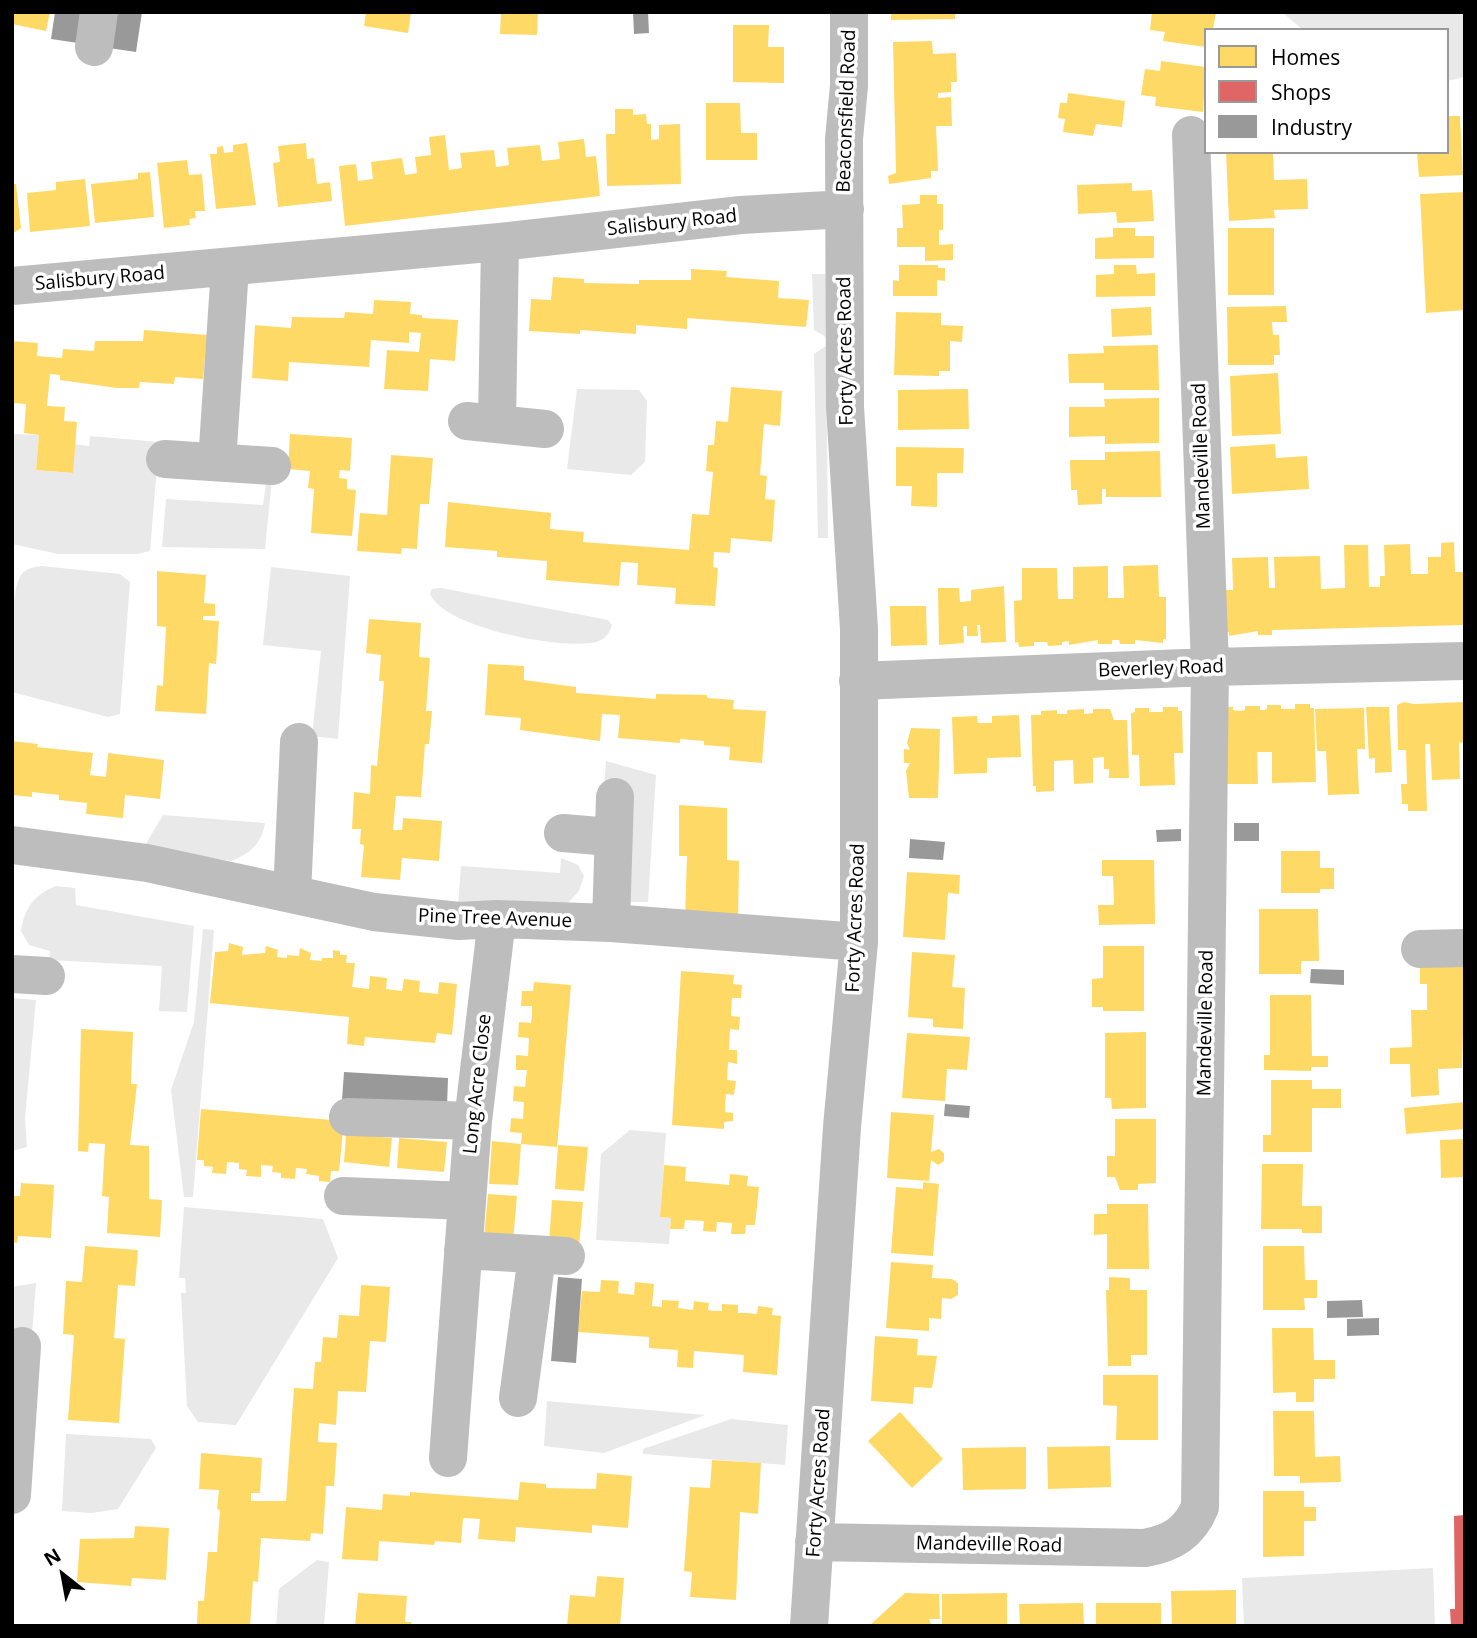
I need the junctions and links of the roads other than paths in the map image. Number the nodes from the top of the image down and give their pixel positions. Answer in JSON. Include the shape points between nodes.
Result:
{"nodes":[{"id":1,"x":849,"y":12,"type":"edge"},
{"id":2,"x":1191,"y":135,"type":"dead end"},
{"id":3,"x":845,"y":209,"type":"junction"},
{"id":4,"x":500,"y":242,"type":"junction"},
{"id":5,"x":230,"y":268,"type":"junction"},
{"id":6,"x":12,"y":286,"type":"edge"},
{"id":7,"x":545,"y":429,"type":"dead end"},
{"id":8,"x":165,"y":459,"type":"dead end"},
{"id":9,"x":217,"y":462,"type":"junction"},
{"id":10,"x":272,"y":466,"type":"dead end"},
{"id":11,"x":1465,"y":661,"type":"edge"},
{"id":12,"x":1210,"y":667,"type":"junction"},
{"id":13,"x":858,"y":681,"type":"junction"},
{"id":14,"x":299,"y":741,"type":"dead end"},
{"id":15,"x":615,"y":797,"type":"dead end"},
{"id":16,"x":564,"y":833,"type":"dead end"},
{"id":17,"x":611,"y":837,"type":"junction"},
{"id":18,"x":12,"y":845,"type":"edge"},
{"id":19,"x":292,"y":894,"type":"junction"},
{"id":20,"x":497,"y":919,"type":"junction"},
{"id":21,"x":611,"y":923,"type":"junction"},
{"id":22,"x":859,"y":943,"type":"junction"},
{"id":23,"x":1465,"y":948,"type":"edge"},
{"id":24,"x":1420,"y":949,"type":"dead end"},
{"id":25,"x":348,"y":1117,"type":"dead end"},
{"id":26,"x":473,"y":1121,"type":"junction"},
{"id":27,"x":343,"y":1196,"type":"dead end"},
{"id":28,"x":467,"y":1201,"type":"junction"},
{"id":29,"x":463,"y":1250,"type":"junction"},
{"id":30,"x":22,"y":1346,"type":"dead end"},
{"id":31,"x":518,"y":1398,"type":"dead end"},
{"id":32,"x":448,"y":1458,"type":"dead end"},
{"id":33,"x":12,"y":1495,"type":"edge"},
{"id":34,"x":814,"y":1542,"type":"junction"},
{"id":35,"x":809,"y":1626,"type":"edge"}],
"edges":[{"from":1,"to":3,"type":"street","name":"Beaconsfield Road"},
{"from":2,"to":12,"type":"street","name":"Mandeville Road"},
{"from":3,"to":4,"type":"street","name":"Salisbury Road","via":[[741,215]]},
{"from":3,"to":13,"type":"street","name":"Forty Acres Road","via":[[845,407]]},
{"from":4,"to":5,"type":"street","name":"Salisbury Road"},
{"from":4,"to":7,"type":"street","via":[[482,422]]},
{"from":5,"to":6,"type":"street","name":"Salisbury Road"},
{"from":5,"to":9,"type":"street"},
{"from":8,"to":9,"type":"street"},
{"from":9,"to":10,"type":"street"},
{"from":11,"to":12,"type":"street","name":"Beverley Road"},
{"from":12,"to":13,"type":"street","name":"Beverley Road"},
{"from":12,"to":34,"type":"street","name":"Mandeville Road","via":[[1200,1507],[1192,1525],[1163,1545],[1144,1548]]},
{"from":13,"to":22,"type":"street","name":"Forty Acres Road"},
{"from":14,"to":19,"type":"street"},
{"from":15,"to":17,"type":"street"},
{"from":16,"to":17,"type":"street"},
{"from":17,"to":21,"type":"street"},
{"from":18,"to":19,"type":"street","name":"Pine Tree Avenue","via":[[147,863]]},
{"from":19,"to":20,"type":"street","name":"Pine Tree Avenue","via":[[374,912],[459,921]]},
{"from":20,"to":21,"type":"street","name":"Pine Tree Avenue"},
{"from":20,"to":26,"type":"street","name":"Long Acre Close"},
{"from":21,"to":22,"type":"street","name":"Pine Tree Avenue"},
{"from":22,"to":34,"type":"street","name":"Forty Acres Road"},
{"from":23,"to":24,"type":"street"},
{"from":25,"to":26,"type":"street"},
{"from":26,"to":28,"type":"street","name":"Long Acre Close"},
{"from":27,"to":28,"type":"street"},
{"from":28,"to":29,"type":"street","name":"Long Acre Close"},
{"from":29,"to":31,"type":"street","via":[[551,1256]]},
{"from":29,"to":32,"type":"street","name":"Long Acre Close"},
{"from":30,"to":33,"type":"street"},
{"from":34,"to":35,"type":"street","name":"Forty Acres Road"}]}
